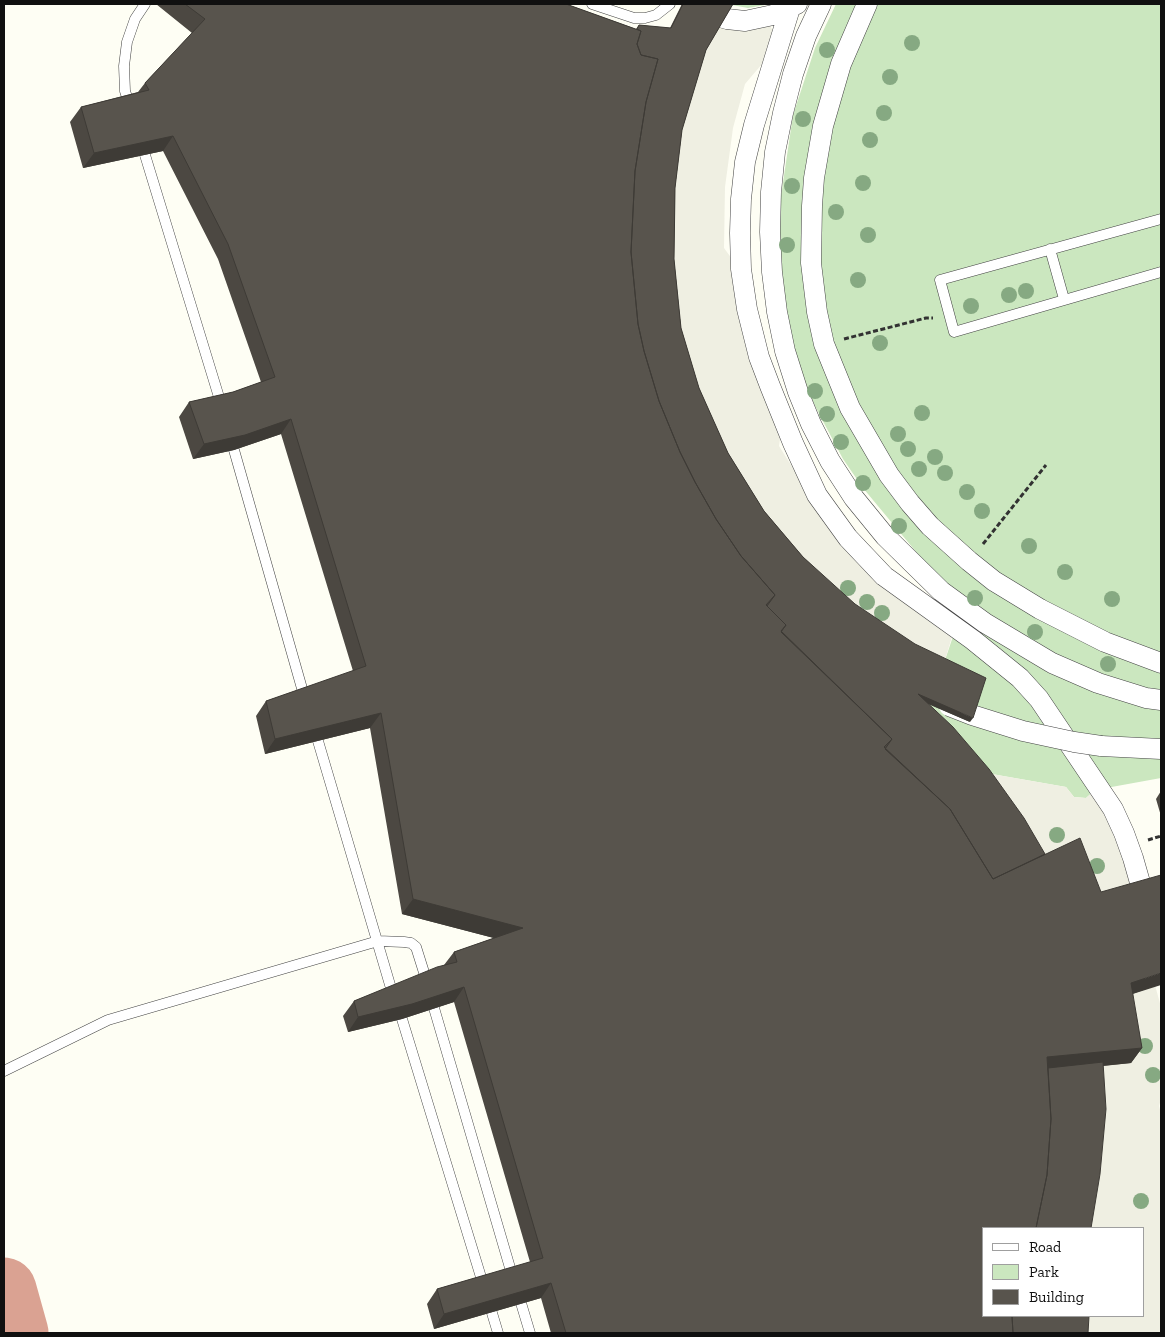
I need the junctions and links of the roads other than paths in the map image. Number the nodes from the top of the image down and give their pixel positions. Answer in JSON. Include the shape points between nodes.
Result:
{"nodes":[{"id":1,"x":145,"y":4,"type":"edge"},
{"id":2,"x":592,"y":4,"type":"edge"},
{"id":3,"x":670,"y":4,"type":"edge"},
{"id":4,"x":692,"y":4,"type":"edge"},
{"id":5,"x":715,"y":4,"type":"edge"},
{"id":6,"x":821,"y":4,"type":"edge"},
{"id":7,"x":867,"y":4,"type":"edge"},
{"id":8,"x":794,"y":5,"type":"edge"},
{"id":9,"x":700,"y":33,"type":"edge"},
{"id":10,"x":130,"y":107,"type":"edge"},
{"id":11,"x":146,"y":155,"type":"edge"},
{"id":12,"x":1161,"y":219,"type":"edge"},
{"id":13,"x":1050,"y":249,"type":"junction"},
{"id":14,"x":1161,"y":272,"type":"edge"},
{"id":15,"x":1064,"y":299,"type":"junction"},
{"id":16,"x":222,"y":407,"type":"edge"},
{"id":17,"x":234,"y":450,"type":"edge"},
{"id":18,"x":830,"y":461,"type":"junction"},
{"id":19,"x":806,"y":471,"type":"junction"},
{"id":20,"x":985,"y":623,"type":"junction"},
{"id":21,"x":973,"y":640,"type":"junction"},
{"id":22,"x":1161,"y":663,"type":"edge"},
{"id":23,"x":931,"y":697,"type":"edge"},
{"id":24,"x":306,"y":699,"type":"edge"},
{"id":25,"x":1161,"y":700,"type":"edge"},
{"id":26,"x":318,"y":741,"type":"edge"},
{"id":27,"x":1161,"y":749,"type":"edge"},
{"id":28,"x":378,"y":941,"type":"junction"},
{"id":29,"x":1161,"y":956,"type":"edge"},
{"id":30,"x":427,"y":982,"type":"edge"},
{"id":31,"x":393,"y":995,"type":"edge"},
{"id":32,"x":434,"y":1008,"type":"edge"},
{"id":33,"x":402,"y":1019,"type":"edge"},
{"id":34,"x":4,"y":1072,"type":"edge"},
{"id":35,"x":513,"y":1278,"type":"edge"},
{"id":36,"x":485,"y":1288,"type":"edge"},
{"id":37,"x":521,"y":1303,"type":"edge"},
{"id":38,"x":492,"y":1313,"type":"edge"},
{"id":39,"x":498,"y":1333,"type":"edge"},
{"id":40,"x":530,"y":1333,"type":"edge"}],
"edges":[{"from":1,"to":10,"type":"lane","via":[[135,19],[127,42],[125,91]]},
{"from":2,"to":3,"type":"lane","via":[[634,18],[645,18],[656,15]]},
{"from":4,"to":8,"type":"street","via":[[709,14],[745,21],[773,15]]},
{"from":5,"to":9,"type":"street"},
{"from":6,"to":18,"type":"street","via":[[806,36],[783,113],[775,152],[770,232],[777,312],[785,351],[798,392]]},
{"from":7,"to":22,"type":"street","via":[[841,64],[823,126],[811,235],[811,264],[824,344],[850,408],[875,452],[915,509],[969,561],[1040,610],[1105,642]]},
{"from":8,"to":19,"type":"street","via":[[745,162],[740,242],[747,309],[759,357]]},
{"from":11,"to":16,"type":"lane"},
{"from":12,"to":13,"type":"lane"},
{"from":13,"to":15,"type":"lane"},
{"from":13,"to":15,"type":"lane","via":[[940,280],[954,332]]},
{"from":14,"to":15,"type":"lane"},
{"from":17,"to":24,"type":"lane"},
{"from":18,"to":19,"type":"street"},
{"from":18,"to":20,"type":"street","via":[[854,498],[885,536],[941,591]]},
{"from":19,"to":21,"type":"street","via":[[832,517],[866,558],[884,576]]},
{"from":20,"to":21,"type":"street"},
{"from":20,"to":25,"type":"street","via":[[1067,670],[1098,683]]},
{"from":21,"to":29,"type":"street","via":[[1030,687],[1113,809],[1133,858]]},
{"from":23,"to":27,"type":"street","bridge":true,"via":[[972,715],[1048,738],[1101,746]]},
{"from":26,"to":28,"type":"lane"},
{"from":28,"to":30,"type":"lane","via":[[410,943],[416,948]]},
{"from":28,"to":31,"type":"lane"},
{"from":28,"to":34,"type":"lane","via":[[108,1020]]},
{"from":32,"to":35,"type":"lane"},
{"from":33,"to":36,"type":"lane"},
{"from":37,"to":40,"type":"lane"},
{"from":38,"to":39,"type":"lane"}]}
